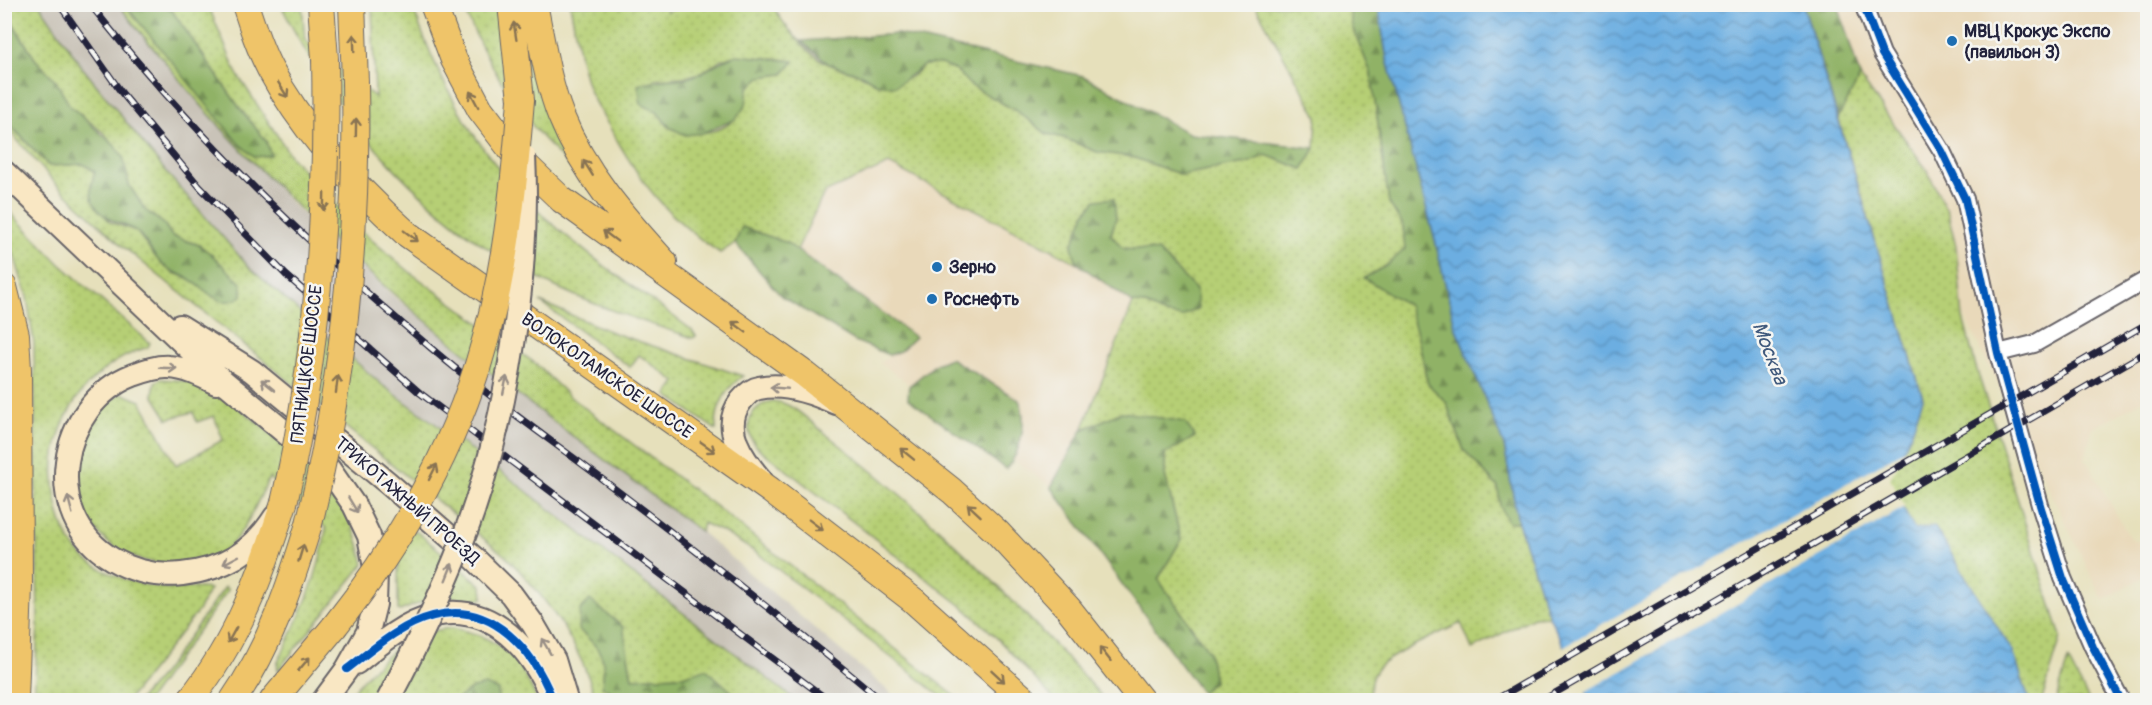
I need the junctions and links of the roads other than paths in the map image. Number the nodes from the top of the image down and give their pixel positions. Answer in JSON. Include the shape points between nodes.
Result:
{"nodes":[{"id":1,"x":243,"y":4,"type":"edge"},
{"id":2,"x":321,"y":4,"type":"edge"},
{"id":3,"x":352,"y":4,"type":"edge"},
{"id":4,"x":433,"y":4,"type":"edge"},
{"id":5,"x":511,"y":4,"type":"edge"},
{"id":6,"x":534,"y":4,"type":"edge"},
{"id":7,"x":1863,"y":4,"type":"edge"},
{"id":8,"x":521,"y":100,"type":"junction"},
{"id":9,"x":9,"y":181,"type":"edge"},
{"id":10,"x":2148,"y":279,"type":"edge"},
{"id":11,"x":4,"y":287,"type":"edge"},
{"id":12,"x":693,"y":293,"type":"junction"},
{"id":13,"x":142,"y":302,"type":"junction"},
{"id":14,"x":1998,"y":353,"type":"junction"},
{"id":15,"x":252,"y":406,"type":"junction"},
{"id":16,"x":854,"y":412,"type":"junction"},
{"id":17,"x":770,"y":490,"type":"junction"},
{"id":18,"x":284,"y":503,"type":"junction"},
{"id":19,"x":347,"y":669,"type":"junction"},
{"id":20,"x":15,"y":700,"type":"edge"},
{"id":21,"x":190,"y":700,"type":"edge"},
{"id":22,"x":233,"y":700,"type":"edge"},
{"id":23,"x":273,"y":700,"type":"edge"},
{"id":24,"x":324,"y":700,"type":"edge"},
{"id":25,"x":388,"y":700,"type":"edge"},
{"id":26,"x":553,"y":700,"type":"edge"},
{"id":27,"x":566,"y":700,"type":"edge"},
{"id":28,"x":1024,"y":700,"type":"edge"},
{"id":29,"x":1141,"y":700,"type":"edge"},
{"id":30,"x":2121,"y":700,"type":"edge"}],
"edges":[{"from":1,"to":17,"type":"main road","name":"ВОЛОКОЛАМСКОЕ ШОССЕ","one_way":true,"via":[[269,67],[300,116],[379,209],[407,234]]},
{"from":2,"to":18,"type":"main road","name":"ПЯТНИЦКОЕ ШОССЕ","one_way":true,"bridge":true,"via":[[325,59],[324,211],[297,448]]},
{"from":22,"to":3,"type":"main road","name":"ПЯТНИЦКОЕ ШОССЕ","one_way":true,"bridge":true,"via":[[260,656],[287,597],[326,454],[354,212]]},
{"from":12,"to":4,"type":"main road","one_way":true,"via":[[562,200],[516,156],[480,109],[454,60]]},
{"from":8,"to":5,"type":"main road","one_way":true},
{"from":12,"to":6,"type":"main road","one_way":true,"via":[[619,211],[579,155],[550,84]]},
{"from":7,"to":14,"type":"street","via":[[1882,54],[1942,150],[1965,199]]},
{"from":23,"to":8,"type":"main road","one_way":true,"bridge":true,"via":[[370,581],[448,444],[478,364],[498,283],[513,196]]},
{"from":25,"to":8,"type":"main road","one_way":true,"bridge":true,"via":[[443,586],[489,457],[507,375],[521,256],[526,198]]},
{"from":9,"to":13,"type":"main road","name":"ТРИКОТАЖНЫЙ ПРОЕЗД"},
{"from":10,"to":14,"type":"street","via":[[2034,344]]},
{"from":11,"to":20,"type":"main road","via":[[16,335],[18,370]]},
{"from":16,"to":12,"type":"main road","one_way":true},
{"from":13,"to":15,"type":"main road","name":"ТРИКОТАЖНЫЙ ПРОЕЗД"},
{"from":27,"to":13,"type":"main road","name":"ТРИКОТАЖНЫЙ ПРОЕЗД","one_way":true,"via":[[554,660],[533,624],[511,594],[474,558],[252,371]]},
{"from":14,"to":30,"type":"street","via":[[2063,578],[2092,647]]},
{"from":18,"to":15,"type":"main road","one_way":true,"via":[[263,535],[236,558],[206,572],[171,576],[121,564],[99,551],[83,534],[73,515],[65,470],[69,443],[100,396],[124,379],[167,366],[193,372]]},
{"from":15,"to":19,"type":"main road","name":"ТРИКОТАЖНЫЙ ПРОЕЗД","one_way":true,"via":[[329,469],[354,505],[369,536],[376,573],[375,604],[368,632]]},
{"from":16,"to":17,"type":"main road","one_way":true,"via":[[800,390],[771,386],[747,394],[733,417],[732,429],[747,464]]},
{"from":29,"to":16,"type":"main road","one_way":true,"via":[[1068,608],[997,532],[952,490]]},
{"from":17,"to":28,"type":"main road","name":"ВОЛОКОЛАМСКОЕ ШОССЕ","one_way":true,"via":[[913,600]]},
{"from":18,"to":21,"type":"main road","name":"ПЯТНИЦКОЕ ШОССЕ","one_way":true,"via":[[261,576],[233,634]]},
{"from":19,"to":24,"type":"main road"},
{"from":19,"to":26,"type":"main road","via":[[404,629],[434,615],[464,615],[493,622],[516,639],[536,664]]}]}
